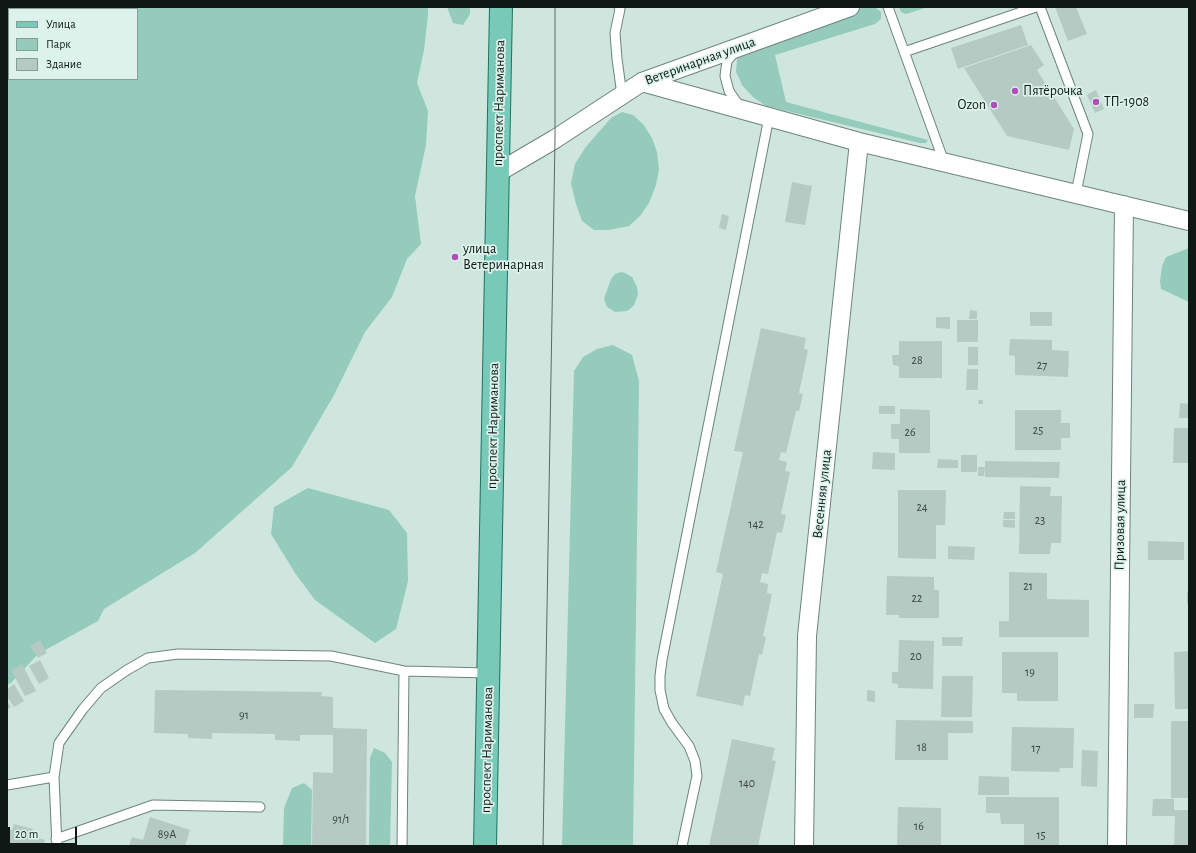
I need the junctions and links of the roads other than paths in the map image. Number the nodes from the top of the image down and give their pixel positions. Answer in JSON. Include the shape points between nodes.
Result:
{"nodes":[{"id":1,"x":501,"y":7,"type":"edge"},
{"id":2,"x":850,"y":7,"type":"edge"},
{"id":3,"x":888,"y":7,"type":"edge"},
{"id":4,"x":1036,"y":7,"type":"edge"},
{"id":5,"x":1040,"y":7,"type":"edge"},
{"id":6,"x":620,"y":8,"type":"edge"},
{"id":7,"x":739,"y":47,"type":"junction"},
{"id":8,"x":904,"y":52,"type":"junction"},
{"id":9,"x":642,"y":82,"type":"junction"},
{"id":10,"x":622,"y":95,"type":"junction"},
{"id":11,"x":742,"y":110,"type":"junction"},
{"id":12,"x":769,"y":117,"type":"junction"},
{"id":13,"x":859,"y":142,"type":"junction"},
{"id":14,"x":944,"y":162,"type":"junction"},
{"id":15,"x":498,"y":173,"type":"junction"},
{"id":16,"x":1076,"y":194,"type":"junction"},
{"id":17,"x":1124,"y":205,"type":"junction"},
{"id":18,"x":1189,"y":221,"type":"edge"},
{"id":19,"x":404,"y":671,"type":"junction"},
{"id":20,"x":488,"y":673,"type":"junction"},
{"id":21,"x":54,"y":777,"type":"junction"},
{"id":22,"x":7,"y":785,"type":"edge"},
{"id":23,"x":260,"y":807,"type":"dead end"},
{"id":24,"x":57,"y":842,"type":"edge"},
{"id":25,"x":402,"y":846,"type":"edge"},
{"id":26,"x":485,"y":846,"type":"edge"},
{"id":27,"x":682,"y":846,"type":"edge"},
{"id":28,"x":804,"y":846,"type":"edge"},
{"id":29,"x":1117,"y":846,"type":"edge"}],
"edges":[{"from":1,"to":15,"type":"main road","name":"проспект Нариманова"},
{"from":2,"to":7,"type":"street","name":"Ветеринарная улица"},
{"from":3,"to":8,"type":"lane"},
{"from":4,"to":8,"type":"lane"},
{"from":5,"to":16,"type":"lane","via":[[1088,134]]},
{"from":6,"to":10,"type":"lane","via":[[615,33]]},
{"from":7,"to":9,"type":"street","name":"Ветеринарная улица"},
{"from":7,"to":11,"type":"lane","via":[[727,61],[725,76],[729,91]]},
{"from":8,"to":14,"type":"lane"},
{"from":9,"to":10,"type":"street","name":"Ветеринарная улица"},
{"from":9,"to":11,"type":"street"},
{"from":10,"to":15,"type":"street","name":"Ветеринарная улица"},
{"from":11,"to":12,"type":"street"},
{"from":12,"to":13,"type":"street"},
{"from":12,"to":27,"type":"lane","via":[[660,676],[664,709],[689,746],[697,776]]},
{"from":13,"to":14,"type":"street"},
{"from":13,"to":28,"type":"street","name":"Весенняя улица","via":[[807,636]]},
{"from":14,"to":16,"type":"street"},
{"from":15,"to":20,"type":"main road","name":"проспект Нариманова"},
{"from":16,"to":17,"type":"street"},
{"from":17,"to":18,"type":"street"},
{"from":17,"to":29,"type":"street","name":"Призовая улица"},
{"from":19,"to":20,"type":"lane"},
{"from":19,"to":21,"type":"lane","via":[[331,656],[178,654],[148,658],[101,688],[83,709],[59,743]]},
{"from":19,"to":25,"type":"lane"},
{"from":20,"to":26,"type":"main road","name":"проспект Нариманова"},
{"from":21,"to":22,"type":"lane"},
{"from":21,"to":24,"type":"lane"},
{"from":23,"to":24,"type":"lane","via":[[153,805]]}]}
